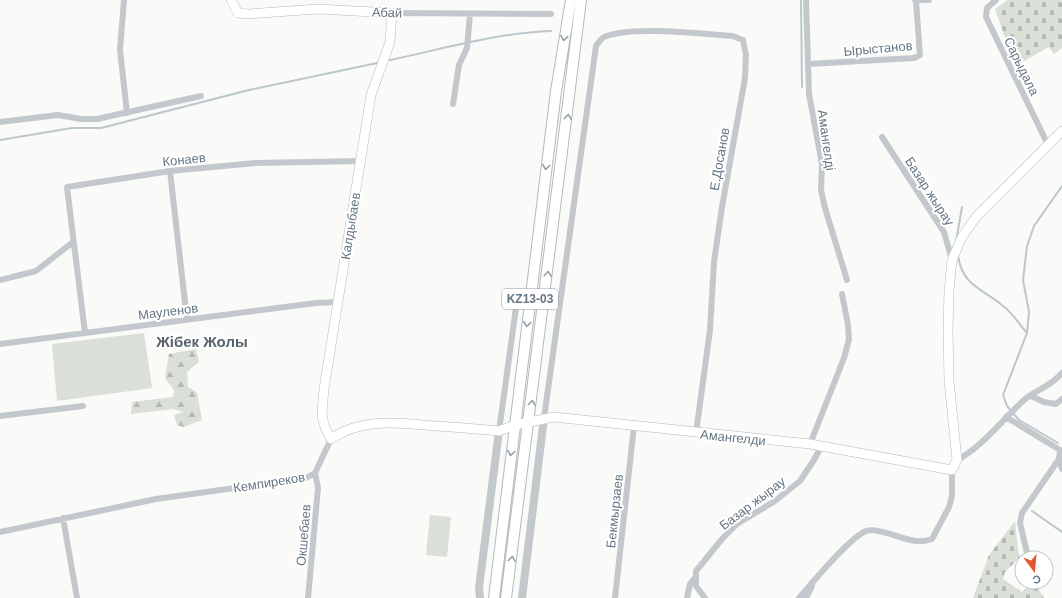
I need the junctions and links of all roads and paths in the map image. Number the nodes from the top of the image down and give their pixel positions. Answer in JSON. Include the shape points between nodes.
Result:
{"nodes":[{"id":1,"x":124,"y":0,"type":"edge"},
{"id":2,"x":231,"y":0,"type":"edge"},
{"id":3,"x":571,"y":0,"type":"edge"},
{"id":4,"x":581,"y":0,"type":"edge"},
{"id":5,"x":806,"y":0,"type":"edge"},
{"id":6,"x":929,"y":0,"type":"edge"},
{"id":7,"x":996,"y":0,"type":"edge"},
{"id":8,"x":916,"y":1,"type":"edge"},
{"id":9,"x":392,"y":13,"type":"junction"},
{"id":10,"x":470,"y":14,"type":"junction"},
{"id":11,"x":551,"y":14,"type":"dead end"},
{"id":12,"x":808,"y":64,"type":"junction"},
{"id":13,"x":556,"y":91,"type":"junction"},
{"id":14,"x":571,"y":94,"type":"junction"},
{"id":15,"x":201,"y":96,"type":"dead end"},
{"id":16,"x":453,"y":104,"type":"dead end"},
{"id":17,"x":127,"y":113,"type":"junction"},
{"id":18,"x":0,"y":122,"type":"edge"},
{"id":19,"x":1062,"y":131,"type":"edge"},
{"id":20,"x":882,"y":137,"type":"dead end"},
{"id":21,"x":1048,"y":145,"type":"junction"},
{"id":22,"x":360,"y":161,"type":"junction"},
{"id":23,"x":170,"y":171,"type":"junction"},
{"id":24,"x":73,"y":242,"type":"junction"},
{"id":25,"x":952,"y":260,"type":"junction"},
{"id":26,"x":0,"y":280,"type":"edge"},
{"id":27,"x":847,"y":280,"type":"dead end"},
{"id":28,"x":518,"y":294,"type":"dead end"},
{"id":29,"x":842,"y":294,"type":"dead end"},
{"id":30,"x":338,"y":302,"type":"junction"},
{"id":31,"x":187,"y":320,"type":"junction"},
{"id":32,"x":85,"y":333,"type":"junction"},
{"id":33,"x":0,"y":344,"type":"edge"},
{"id":34,"x":1062,"y":373,"type":"edge"},
{"id":35,"x":1032,"y":396,"type":"junction"},
{"id":36,"x":1062,"y":399,"type":"edge"},
{"id":37,"x":83,"y":406,"type":"dead end"},
{"id":38,"x":0,"y":416,"type":"edge"},
{"id":39,"x":1006,"y":417,"type":"junction"},
{"id":40,"x":544,"y":418,"type":"junction"},
{"id":41,"x":530,"y":421,"type":"junction"},
{"id":42,"x":514,"y":424,"type":"junction"},
{"id":43,"x":634,"y":426,"type":"junction"},
{"id":44,"x":499,"y":431,"type":"junction"},
{"id":45,"x":696,"y":433,"type":"junction"},
{"id":46,"x":331,"y":439,"type":"junction"},
{"id":47,"x":810,"y":444,"type":"junction"},
{"id":48,"x":821,"y":447,"type":"junction"},
{"id":49,"x":1059,"y":459,"type":"junction"},
{"id":50,"x":957,"y":460,"type":"junction"},
{"id":51,"x":1062,"y":469,"type":"edge"},
{"id":52,"x":952,"y":470,"type":"junction"},
{"id":53,"x":315,"y":473,"type":"junction"},
{"id":54,"x":63,"y":518,"type":"junction"},
{"id":55,"x":0,"y":532,"type":"edge"},
{"id":56,"x":1026,"y":550,"type":"edge"},
{"id":57,"x":695,"y":578,"type":"junction"},
{"id":58,"x":814,"y":581,"type":"junction"},
{"id":59,"x":77,"y":598,"type":"edge"},
{"id":60,"x":308,"y":598,"type":"edge"},
{"id":61,"x":480,"y":598,"type":"edge"},
{"id":62,"x":494,"y":598,"type":"edge"},
{"id":63,"x":506,"y":598,"type":"edge"},
{"id":64,"x":522,"y":598,"type":"edge"},
{"id":65,"x":615,"y":598,"type":"edge"},
{"id":66,"x":687,"y":598,"type":"edge"},
{"id":67,"x":705,"y":598,"type":"edge"},
{"id":68,"x":799,"y":598,"type":"edge"},
{"id":69,"x":806,"y":598,"type":"edge"}],
"edges":[{"from":1,"to":17,"type":"street","via":[[120,50]]},
{"from":2,"to":9,"type":"main road","name":"Абай","via":[[238,13],[248,14],[318,9]]},
{"from":3,"to":13,"type":"highway","number":"KZ13-03","one_way":true},
{"from":4,"to":14,"type":"highway","number":"KZ13-03"},
{"from":5,"to":12,"type":"street","name":"Амангелді"},
{"from":6,"to":8,"type":"street","name":"Ырыстанов"},
{"from":7,"to":21,"type":"street","name":"Сарыдала","via":[[987,8],[986,17]]},
{"from":8,"to":12,"type":"street","name":"Ырыстанов","via":[[920,55],[914,58]]},
{"from":9,"to":10,"type":"street","name":"Абай"},
{"from":9,"to":22,"type":"main road","name":"Калдыбаев","via":[[390,42],[374,83]]},
{"from":10,"to":11,"type":"street","name":"Абай"},
{"from":10,"to":16,"type":"street","via":[[467,48],[459,65]]},
{"from":12,"to":27,"type":"street","name":"Амангелді","via":[[809,94],[822,164],[821,190]]},
{"from":13,"to":14,"type":"highway"},
{"from":13,"to":42,"type":"highway","number":"KZ13-03","one_way":true},
{"from":41,"to":14,"type":"highway","number":"KZ13-03","one_way":true},
{"from":15,"to":17,"type":"street"},
{"from":17,"to":18,"type":"street","via":[[97,119],[58,115]]},
{"from":19,"to":21,"type":"main road"},
{"from":20,"to":25,"type":"street","name":"Базар жырау","via":[[944,232]]},
{"from":21,"to":25,"type":"main road","via":[[976,217],[962,237]]},
{"from":22,"to":23,"type":"street","name":"Конаев","via":[[256,163]]},
{"from":22,"to":30,"type":"main road","name":"Калдыбаев"},
{"from":23,"to":24,"type":"street","name":"Конаев","via":[[67,187]]},
{"from":23,"to":31,"type":"street"},
{"from":24,"to":26,"type":"street","via":[[36,271]]},
{"from":24,"to":32,"type":"street","name":"Конаев"},
{"from":25,"to":50,"type":"main road","via":[[948,329],[949,381]]},
{"from":28,"to":44,"type":"street"},
{"from":29,"to":47,"type":"street","via":[[849,339]]},
{"from":30,"to":31,"type":"street","name":"Мауленов"},
{"from":30,"to":46,"type":"main road","name":"Калдыбаев","via":[[322,414],[323,426]]},
{"from":31,"to":32,"type":"street","name":"Мауленов"},
{"from":32,"to":33,"type":"street","name":"Мауленов"},
{"from":34,"to":35,"type":"street","via":[[1053,384]]},
{"from":35,"to":36,"type":"street","via":[[1056,404]]},
{"from":35,"to":39,"type":"street"},
{"from":37,"to":38,"type":"street"},
{"from":39,"to":49,"type":"street","via":[[1060,450]]},
{"from":39,"to":50,"type":"street","via":[[970,452]]},
{"from":40,"to":41,"type":"main road","name":"Амангелди"},
{"from":40,"to":43,"type":"main road","name":"Амангелди"},
{"from":40,"to":45,"type":"street","name":"Е.Досанов","via":[[596,46],[603,38],[621,32],[654,31],[733,36],[743,40],[746,55],[745,78],[714,262],[710,330]]},
{"from":40,"to":64,"type":"street"},
{"from":41,"to":42,"type":"main road","name":"Амангелди"},
{"from":63,"to":41,"type":"highway","number":"KZ13-03","one_way":true},
{"from":42,"to":44,"type":"main road"},
{"from":42,"to":62,"type":"highway","number":"KZ13-03","one_way":true},
{"from":43,"to":45,"type":"main road","name":"Амангелди"},
{"from":43,"to":65,"type":"street","name":"Бекмырзаев"},
{"from":44,"to":46,"type":"main road","via":[[375,423],[352,428]]},
{"from":44,"to":61,"type":"street","via":[[479,588]]},
{"from":45,"to":47,"type":"main road","name":"Амангелди"},
{"from":46,"to":53,"type":"street","name":"Кемпиреков"},
{"from":47,"to":48,"type":"main road","name":"Амангелди"},
{"from":48,"to":52,"type":"main road","name":"Амангелди"},
{"from":48,"to":57,"type":"street","name":"Базар жырау","via":[[800,481],[775,501],[738,524],[696,571]]},
{"from":49,"to":51,"type":"street"},
{"from":49,"to":56,"type":"street","via":[[1022,513],[1020,523]]},
{"from":50,"to":52,"type":"main road"},
{"from":52,"to":58,"type":"street","via":[[952,496],[949,507],[932,539],[924,542],[908,540],[867,530],[854,538]]},
{"from":53,"to":54,"type":"street","name":"Кемпиреков","via":[[306,478],[156,499]]},
{"from":53,"to":60,"type":"street","name":"Окшебаев","via":[[318,488]]},
{"from":54,"to":55,"type":"street","name":"Кемпиреков"},
{"from":54,"to":59,"type":"street"},
{"from":57,"to":66,"type":"street","name":"Базар жырау","via":[[690,584]]},
{"from":57,"to":67,"type":"street","via":[[696,586]]},
{"from":58,"to":68,"type":"street"},
{"from":58,"to":69,"type":"street"}]}
